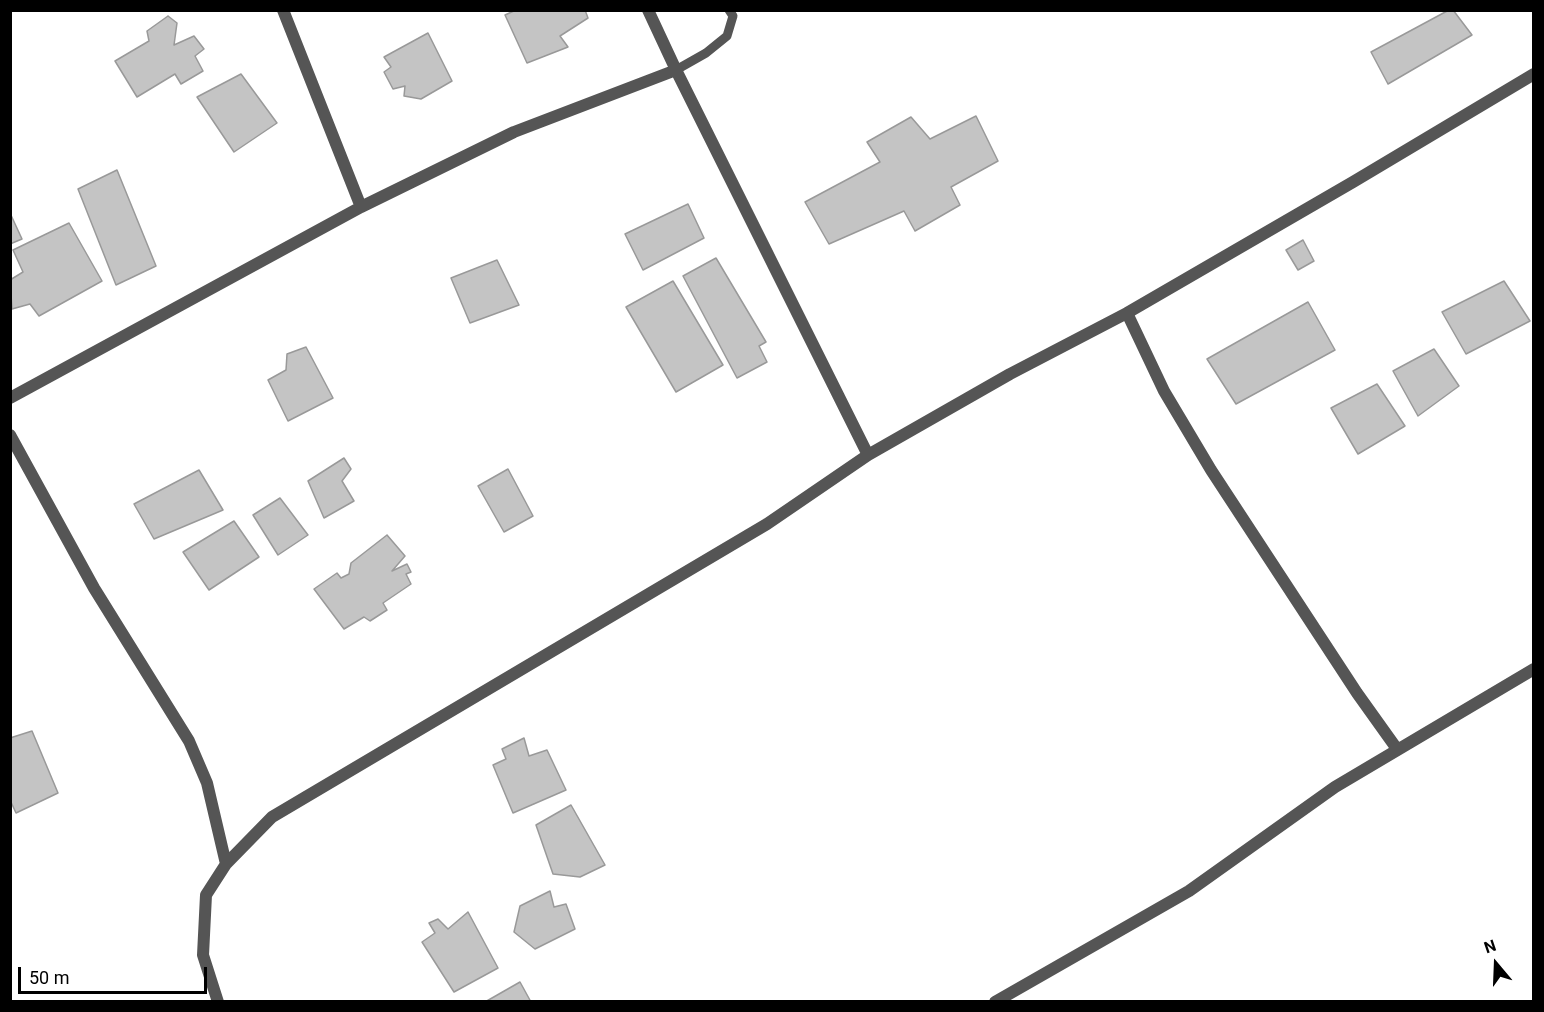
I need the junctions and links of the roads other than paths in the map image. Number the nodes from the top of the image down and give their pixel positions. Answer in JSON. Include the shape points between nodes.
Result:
{"nodes":[{"id":1,"x":283,"y":10,"type":"edge"},
{"id":2,"x":648,"y":10,"type":"edge"},
{"id":3,"x":729,"y":10,"type":"edge"},
{"id":4,"x":676,"y":70,"type":"junction"},
{"id":5,"x":1533,"y":74,"type":"edge"},
{"id":6,"x":361,"y":207,"type":"junction"},
{"id":7,"x":1127,"y":313,"type":"junction"},
{"id":8,"x":10,"y":398,"type":"edge"},
{"id":9,"x":10,"y":435,"type":"edge"},
{"id":10,"x":868,"y":455,"type":"junction"},
{"id":11,"x":1533,"y":669,"type":"edge"},
{"id":12,"x":1397,"y":749,"type":"junction"},
{"id":13,"x":226,"y":864,"type":"junction"},
{"id":14,"x":218,"y":1002,"type":"edge"},
{"id":15,"x":995,"y":1002,"type":"edge"}],
"edges":[{"from":1,"to":6,"type":"street"},
{"from":2,"to":4,"type":"street"},
{"from":3,"to":4,"type":"lane","via":[[733,16],[727,36]]},
{"from":4,"to":6,"type":"street","via":[[514,132]]},
{"from":4,"to":10,"type":"street"},
{"from":5,"to":7,"type":"street"},
{"from":6,"to":8,"type":"street"},
{"from":7,"to":10,"type":"street"},
{"from":7,"to":12,"type":"street","via":[[1164,391],[1211,470]]},
{"from":9,"to":13,"type":"street","via":[[94,588],[189,741],[207,783]]},
{"from":10,"to":13,"type":"street","via":[[767,524],[272,817]]},
{"from":11,"to":12,"type":"street"},
{"from":12,"to":15,"type":"street","via":[[1335,787],[1189,891]]},
{"from":13,"to":14,"type":"street","via":[[206,895],[203,955]]}]}
